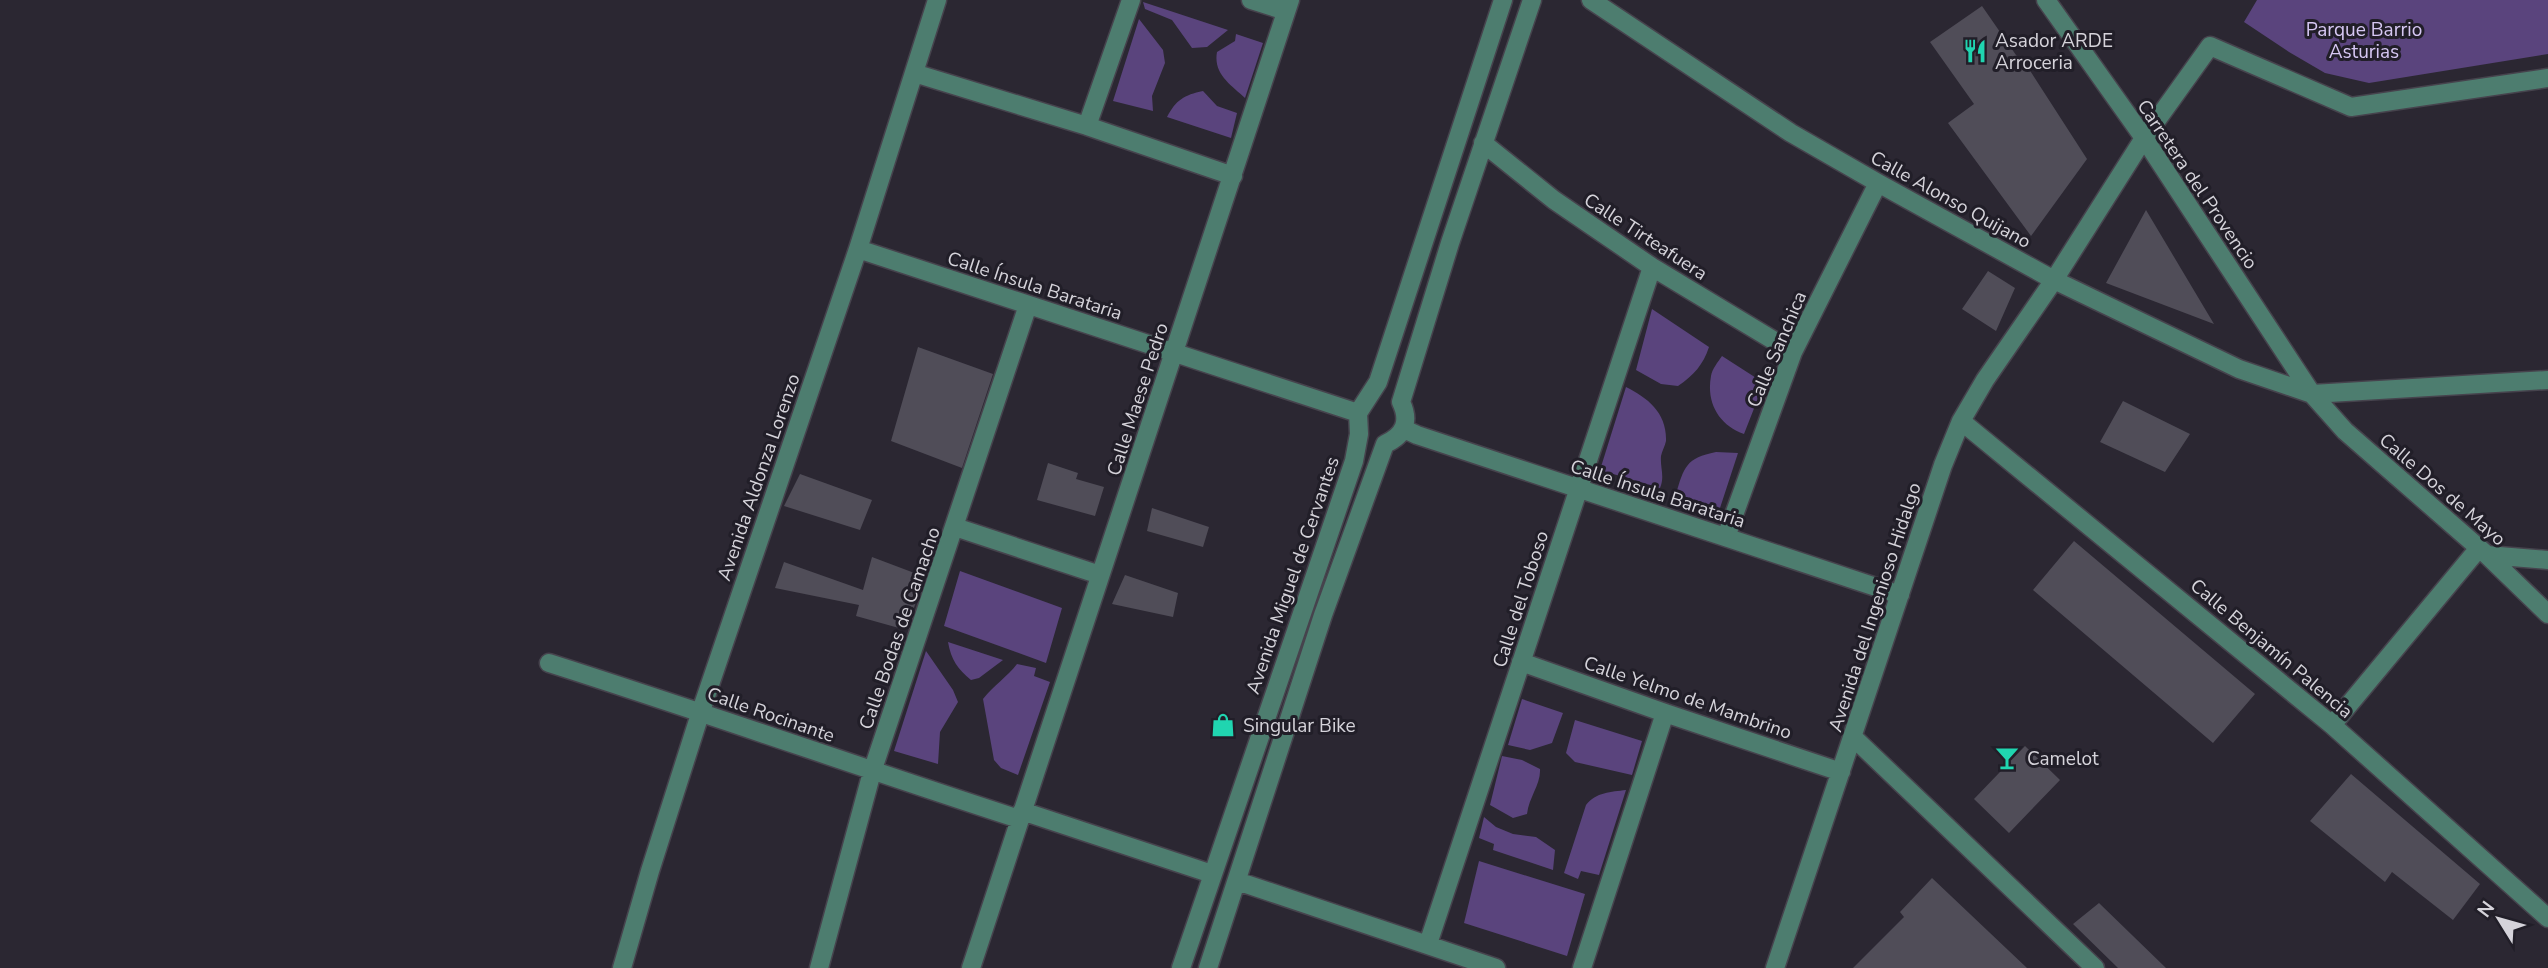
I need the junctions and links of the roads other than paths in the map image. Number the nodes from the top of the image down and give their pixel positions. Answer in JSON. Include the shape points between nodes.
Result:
{"nodes":[{"id":1,"x":937,"y":0,"type":"edge"},
{"id":2,"x":1131,"y":0,"type":"edge"},
{"id":3,"x":1251,"y":0,"type":"edge"},
{"id":4,"x":1503,"y":0,"type":"edge"},
{"id":5,"x":1532,"y":0,"type":"edge"},
{"id":6,"x":1591,"y":0,"type":"edge"},
{"id":7,"x":2046,"y":0,"type":"edge"},
{"id":8,"x":1288,"y":6,"type":"edge"},
{"id":9,"x":914,"y":73,"type":"junction"},
{"id":10,"x":2548,"y":78,"type":"edge"},
{"id":11,"x":1087,"y":126,"type":"junction"},
{"id":12,"x":2144,"y":138,"type":"junction"},
{"id":13,"x":1483,"y":144,"type":"junction"},
{"id":14,"x":1233,"y":176,"type":"junction"},
{"id":15,"x":1878,"y":183,"type":"junction"},
{"id":16,"x":858,"y":249,"type":"junction"},
{"id":17,"x":1652,"y":267,"type":"junction"},
{"id":18,"x":2054,"y":280,"type":"junction"},
{"id":19,"x":1028,"y":305,"type":"junction"},
{"id":20,"x":1793,"y":352,"type":"junction"},
{"id":21,"x":1174,"y":353,"type":"junction"},
{"id":22,"x":2548,"y":380,"type":"edge"},
{"id":23,"x":2312,"y":394,"type":"junction"},
{"id":24,"x":1401,"y":402,"type":"junction"},
{"id":25,"x":1363,"y":406,"type":"junction"},
{"id":26,"x":1961,"y":421,"type":"junction"},
{"id":27,"x":1404,"y":429,"type":"junction"},
{"id":28,"x":1359,"y":434,"type":"junction"},
{"id":29,"x":1385,"y":444,"type":"junction"},
{"id":30,"x":1578,"y":490,"type":"junction"},
{"id":31,"x":955,"y":527,"type":"junction"},
{"id":32,"x":1726,"y":537,"type":"junction"},
{"id":33,"x":2483,"y":551,"type":"junction"},
{"id":34,"x":2548,"y":560,"type":"edge"},
{"id":35,"x":1100,"y":575,"type":"junction"},
{"id":36,"x":1900,"y":595,"type":"junction"},
{"id":37,"x":2548,"y":614,"type":"edge"},
{"id":38,"x":1521,"y":662,"type":"junction"},
{"id":39,"x":549,"y":663,"type":"dead end"},
{"id":40,"x":701,"y":711,"type":"junction"},
{"id":41,"x":1665,"y":713,"type":"junction"},
{"id":42,"x":2332,"y":724,"type":"junction"},
{"id":43,"x":1853,"y":737,"type":"junction"},
{"id":44,"x":872,"y":772,"type":"junction"},
{"id":45,"x":1841,"y":772,"type":"junction"},
{"id":46,"x":1020,"y":815,"type":"junction"},
{"id":47,"x":1212,"y":874,"type":"junction"},
{"id":48,"x":1237,"y":881,"type":"junction"},
{"id":49,"x":2548,"y":918,"type":"edge"},
{"id":50,"x":1428,"y":944,"type":"junction"},
{"id":51,"x":622,"y":968,"type":"edge"},
{"id":52,"x":819,"y":968,"type":"edge"},
{"id":53,"x":971,"y":968,"type":"edge"},
{"id":54,"x":1181,"y":968,"type":"edge"},
{"id":55,"x":1208,"y":968,"type":"edge"},
{"id":56,"x":1496,"y":968,"type":"edge"},
{"id":57,"x":1582,"y":968,"type":"edge"},
{"id":58,"x":1775,"y":968,"type":"edge"},
{"id":59,"x":2095,"y":968,"type":"edge"}],
"edges":[{"from":1,"to":9,"type":"street","name":"Avenida Aldonza Lorenzo"},
{"from":2,"to":11,"type":"street"},
{"from":3,"to":8,"type":"street"},
{"from":4,"to":25,"type":"street","name":"Avenida Miguel de Cervantes","via":[[1378,382]]},
{"from":5,"to":13,"type":"street"},
{"from":6,"to":15,"type":"street","name":"Calle Alonso Quijano","via":[[1791,133]]},
{"from":7,"to":12,"type":"street","name":"Carretera del Provencio"},
{"from":8,"to":14,"type":"street","name":"Calle Maese Pedro"},
{"from":9,"to":11,"type":"street"},
{"from":9,"to":16,"type":"street","name":"Avenida Aldonza Lorenzo"},
{"from":10,"to":12,"type":"street","name":"Avenida del Ingenioso Hidalgo","via":[[2351,107],[2210,46]]},
{"from":11,"to":14,"type":"street"},
{"from":12,"to":18,"type":"street","name":"Avenida del Ingenioso Hidalgo"},
{"from":12,"to":23,"type":"street","name":"Carretera del Provencio"},
{"from":13,"to":17,"type":"street","name":"Calle Tirteafuera"},
{"from":13,"to":24,"type":"street"},
{"from":14,"to":21,"type":"street","name":"Calle Maese Pedro"},
{"from":15,"to":18,"type":"street","name":"Calle Alonso Quijano"},
{"from":15,"to":20,"type":"street","name":"Calle Sanchica"},
{"from":16,"to":19,"type":"street","name":"Calle Ínsula Barataria"},
{"from":16,"to":40,"type":"street","name":"Avenida Aldonza Lorenzo"},
{"from":17,"to":20,"type":"street","name":"Calle Tirteafuera"},
{"from":17,"to":30,"type":"street","name":"Calle del Toboso"},
{"from":18,"to":23,"type":"street","name":"Calle Alonso Quijano","via":[[2239,369]]},
{"from":18,"to":26,"type":"street","name":"Avenida del Ingenioso Hidalgo"},
{"from":19,"to":21,"type":"street","name":"Calle Ínsula Barataria"},
{"from":19,"to":31,"type":"street","name":"Calle Bodas de Camacho"},
{"from":20,"to":32,"type":"street","name":"Calle Sanchica"},
{"from":21,"to":25,"type":"street","name":"Calle Ínsula Barataria"},
{"from":21,"to":35,"type":"street","name":"Calle Maese Pedro"},
{"from":22,"to":23,"type":"street"},
{"from":23,"to":33,"type":"street","name":"Calle Dos de Mayo","via":[[2345,431]]},
{"from":24,"to":25,"type":"street","via":[[1380,395]]},
{"from":24,"to":27,"type":"street","via":[[1406,414]]},
{"from":25,"to":28,"type":"street","name":"Avenida Miguel de Cervantes"},
{"from":26,"to":36,"type":"street","name":"Avenida del Ingenioso Hidalgo"},
{"from":26,"to":42,"type":"street","name":"Calle Benjamín Palencia"},
{"from":27,"to":29,"type":"street"},
{"from":27,"to":30,"type":"street","name":"Calle Ínsula Barataria"},
{"from":28,"to":29,"type":"street"},
{"from":28,"to":47,"type":"street","name":"Avenida Miguel de Cervantes","via":[[1354,461]]},
{"from":29,"to":48,"type":"street","via":[[1323,615]]},
{"from":30,"to":32,"type":"street","name":"Calle Ínsula Barataria"},
{"from":30,"to":38,"type":"street","name":"Calle del Toboso"},
{"from":31,"to":35,"type":"street"},
{"from":31,"to":44,"type":"street","name":"Calle Bodas de Camacho"},
{"from":32,"to":36,"type":"street","name":"Calle Ínsula Barataria"},
{"from":33,"to":34,"type":"street"},
{"from":33,"to":37,"type":"street","name":"Calle Dos de Mayo"},
{"from":33,"to":42,"type":"street"},
{"from":35,"to":46,"type":"street","name":"Calle Maese Pedro"},
{"from":36,"to":43,"type":"street","name":"Avenida del Ingenioso Hidalgo"},
{"from":38,"to":41,"type":"street","name":"Calle Yelmo de Mambrino"},
{"from":38,"to":50,"type":"street","name":"Calle del Toboso"},
{"from":39,"to":40,"type":"street","name":"Calle Rocinante"},
{"from":40,"to":44,"type":"street","name":"Calle Rocinante"},
{"from":40,"to":51,"type":"street","name":"Avenida Aldonza Lorenzo"},
{"from":41,"to":45,"type":"street","name":"Calle Yelmo de Mambrino"},
{"from":41,"to":57,"type":"street"},
{"from":42,"to":49,"type":"street","name":"Calle Benjamín Palencia"},
{"from":43,"to":45,"type":"street","name":"Avenida del Ingenioso Hidalgo"},
{"from":43,"to":59,"type":"street"},
{"from":44,"to":46,"type":"street","name":"Calle Rocinante"},
{"from":44,"to":52,"type":"street","name":"Calle Bodas de Camacho"},
{"from":45,"to":58,"type":"street","name":"Avenida del Ingenioso Hidalgo"},
{"from":46,"to":47,"type":"street","name":"Calle Rocinante"},
{"from":46,"to":53,"type":"street","name":"Calle Maese Pedro"},
{"from":47,"to":54,"type":"street","name":"Avenida Miguel de Cervantes"},
{"from":48,"to":50,"type":"street"},
{"from":48,"to":55,"type":"street"},
{"from":50,"to":56,"type":"street"}]}
